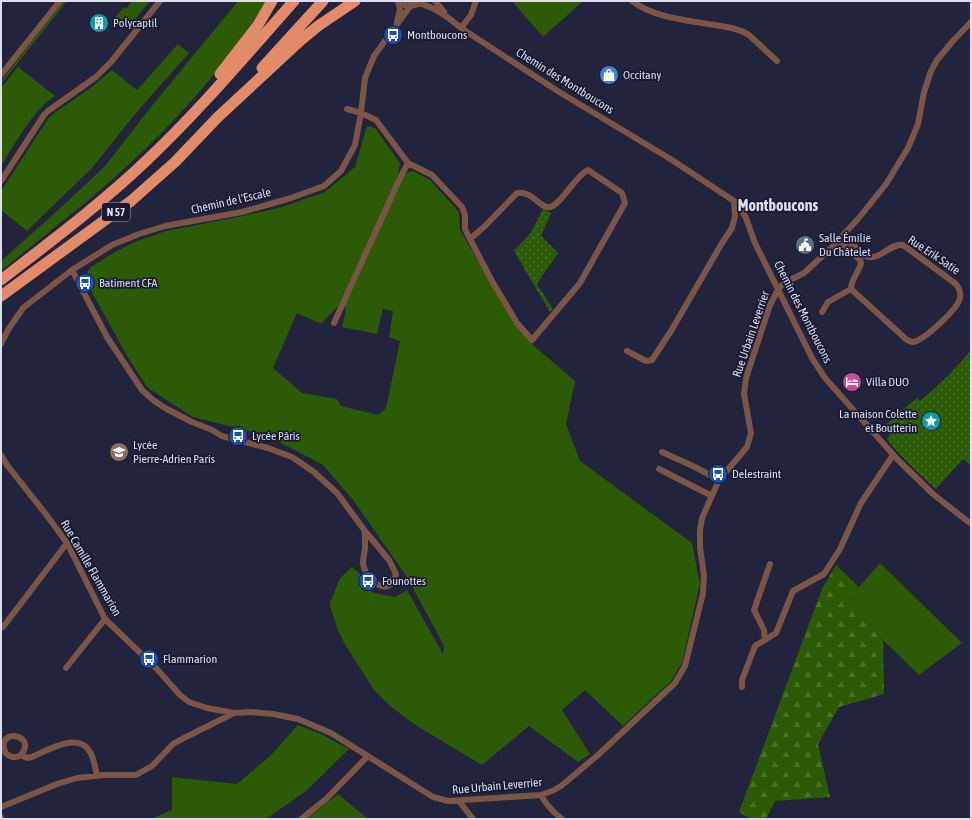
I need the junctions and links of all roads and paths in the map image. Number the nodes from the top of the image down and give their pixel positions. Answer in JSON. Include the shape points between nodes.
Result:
{"nodes":[{"id":1,"x":60,"y":1,"type":"edge"},
{"id":2,"x":160,"y":1,"type":"edge"},
{"id":3,"x":272,"y":1,"type":"edge"},
{"id":4,"x":294,"y":1,"type":"edge"},
{"id":5,"x":323,"y":1,"type":"edge"},
{"id":6,"x":355,"y":1,"type":"edge"},
{"id":7,"x":399,"y":1,"type":"edge"},
{"id":8,"x":435,"y":1,"type":"edge"},
{"id":9,"x":476,"y":1,"type":"edge"},
{"id":10,"x":632,"y":1,"type":"edge"},
{"id":11,"x":417,"y":3,"type":"edge"},
{"id":12,"x":447,"y":17,"type":"junction"},
{"id":13,"x":971,"y":22,"type":"edge"},
{"id":14,"x":396,"y":24,"type":"junction"},
{"id":15,"x":461,"y":28,"type":"junction"},
{"id":16,"x":776,"y":61,"type":"dead end"},
{"id":17,"x":1,"y":75,"type":"edge"},
{"id":18,"x":347,"y":109,"type":"dead end"},
{"id":19,"x":362,"y":113,"type":"junction"},
{"id":20,"x":221,"y":115,"type":"junction"},
{"id":21,"x":183,"y":125,"type":"junction"},
{"id":22,"x":408,"y":164,"type":"junction"},
{"id":23,"x":1,"y":181,"type":"edge"},
{"id":24,"x":734,"y":201,"type":"junction"},
{"id":25,"x":841,"y":238,"type":"junction"},
{"id":26,"x":470,"y":239,"type":"junction"},
{"id":27,"x":72,"y":270,"type":"junction"},
{"id":28,"x":1,"y":280,"type":"edge"},
{"id":29,"x":778,"y":288,"type":"junction"},
{"id":30,"x":851,"y":289,"type":"junction"},
{"id":31,"x":1,"y":296,"type":"edge"},
{"id":32,"x":822,"y":312,"type":"dead end"},
{"id":33,"x":334,"y":323,"type":"dead end"},
{"id":34,"x":1,"y":344,"type":"edge"},
{"id":35,"x":627,"y":351,"type":"dead end"},
{"id":36,"x":662,"y":452,"type":"dead end"},
{"id":37,"x":1,"y":455,"type":"edge"},
{"id":38,"x":893,"y":455,"type":"junction"},
{"id":39,"x":7,"y":465,"type":"junction"},
{"id":40,"x":1,"y":469,"type":"edge"},
{"id":41,"x":659,"y":469,"type":"dead end"},
{"id":42,"x":719,"y":480,"type":"junction"},
{"id":43,"x":712,"y":496,"type":"junction"},
{"id":44,"x":971,"y":524,"type":"edge"},
{"id":45,"x":365,"y":531,"type":"junction"},
{"id":46,"x":67,"y":543,"type":"junction"},
{"id":47,"x":770,"y":564,"type":"dead end"},
{"id":48,"x":105,"y":619,"type":"junction"},
{"id":49,"x":3,"y":627,"type":"dead end"},
{"id":50,"x":765,"y":640,"type":"junction"},
{"id":51,"x":66,"y":668,"type":"dead end"},
{"id":52,"x":742,"y":687,"type":"dead end"},
{"id":53,"x":234,"y":713,"type":"junction"},
{"id":54,"x":21,"y":755,"type":"dead end"},
{"id":55,"x":368,"y":756,"type":"junction"},
{"id":56,"x":97,"y":776,"type":"junction"},
{"id":57,"x":541,"y":795,"type":"junction"},
{"id":58,"x":459,"y":801,"type":"junction"},
{"id":59,"x":1,"y":808,"type":"edge"},
{"id":60,"x":301,"y":819,"type":"edge"},
{"id":61,"x":473,"y":819,"type":"edge"},
{"id":62,"x":562,"y":819,"type":"edge"}],
"edges":[{"from":1,"to":17,"type":"street"},
{"from":2,"to":23,"type":"street","via":[[96,77],[44,115]]},
{"from":3,"to":21,"type":"highway","via":[[258,25]]},
{"from":4,"to":21,"type":"highway","number":"N 57"},
{"from":5,"to":20,"type":"highway","number":"N 57"},
{"from":6,"to":20,"type":"highway","via":[[301,40]]},
{"from":7,"to":11,"type":"street","via":[[404,4]]},
{"from":7,"to":14,"type":"street","name":"Chemin de l'Escale","via":[[400,10]]},
{"from":8,"to":12,"type":"street","name":"Chemin des Montboucons"},
{"from":9,"to":15,"type":"street","via":[[471,15]]},
{"from":10,"to":16,"type":"street","via":[[670,18],[734,28],[744,32]]},
{"from":11,"to":12,"type":"street","name":"Chemin des Montboucons"},
{"from":11,"to":14,"type":"street","name":"Chemin de l'Escale"},
{"from":12,"to":15,"type":"street","name":"Chemin des Montboucons"},
{"from":13,"to":25,"type":"street","via":[[937,60],[931,71],[918,124],[908,148],[886,184]]},
{"from":14,"to":19,"type":"street","name":"Chemin de l'Escale","via":[[374,56],[368,71],[363,89]]},
{"from":15,"to":24,"type":"street","name":"Chemin des Montboucons"},
{"from":18,"to":19,"type":"street"},
{"from":19,"to":22,"type":"street","via":[[376,120]]},
{"from":19,"to":27,"type":"street","name":"Chemin de l'Escale","via":[[355,145],[348,161],[324,186],[242,212],[165,226],[139,234],[112,245]]},
{"from":20,"to":31,"type":"highway","number":"N 57","via":[[175,162],[131,201]]},
{"from":21,"to":28,"type":"highway","number":"N 57","via":[[119,186]]},
{"from":22,"to":26,"type":"street","via":[[432,175],[462,207],[465,229]]},
{"from":22,"to":33,"type":"street"},
{"from":24,"to":29,"type":"street","name":"Chemin des Montboucons","via":[[746,218]]},
{"from":24,"to":35,"type":"street","via":[[735,216],[732,228],[652,360],[646,361]]},
{"from":25,"to":29,"type":"street","via":[[804,273]]},
{"from":25,"to":30,"type":"street","via":[[861,263]]},
{"from":25,"to":30,"type":"street","name":"Rue Erik Satie","via":[[869,257],[877,256],[898,244],[903,245],[956,284],[960,290],[960,299],[949,316],[920,339],[912,342]]},
{"from":26,"to":26,"type":"street","via":[[517,193],[529,194],[549,207],[588,170],[622,193],[625,199],[580,283],[532,340],[517,323]]},
{"from":27,"to":34,"type":"street","name":"Chemin de l'Escale","via":[[23,308]]},
{"from":27,"to":45,"type":"street","via":[[106,337],[142,390],[153,400],[185,419],[222,436],[292,457],[338,493]]},
{"from":29,"to":38,"type":"street","name":"Chemin des Montboucons","via":[[812,358],[825,378]]},
{"from":29,"to":42,"type":"street","name":"Rue Urbain Leverrier","via":[[746,378],[744,394],[751,433],[747,447]]},
{"from":30,"to":32,"type":"street","via":[[828,302]]},
{"from":36,"to":42,"type":"street"},
{"from":37,"to":39,"type":"street","name":"Rue Camille Flammarion"},
{"from":38,"to":44,"type":"street","name":"Chemin des Montboucons","via":[[933,494]]},
{"from":38,"to":50,"type":"street","via":[[861,503],[840,549],[824,574],[793,591],[776,633]]},
{"from":39,"to":40,"type":"street"},
{"from":39,"to":46,"type":"street","name":"Rue Camille Flammarion"},
{"from":41,"to":43,"type":"street"},
{"from":42,"to":43,"type":"street","name":"Rue Urbain Leverrier"},
{"from":43,"to":57,"type":"street","name":"Rue Urbain Leverrier","via":[[702,518],[700,530],[703,587],[685,666],[675,683],[598,755],[561,786]]},
{"from":45,"to":45,"type":"street","via":[[365,569],[375,584],[384,587],[393,583],[395,571]]},
{"from":46,"to":48,"type":"street","name":"Rue Camille Flammarion"},
{"from":46,"to":49,"type":"street"},
{"from":47,"to":50,"type":"street","via":[[754,610],[764,630]]},
{"from":48,"to":51,"type":"street"},
{"from":48,"to":53,"type":"street","name":"Rue Camille Flammarion","via":[[189,702]]},
{"from":50,"to":52,"type":"street","via":[[755,646],[742,680]]},
{"from":53,"to":55,"type":"street","name":"Rue Urbain Leverrier","via":[[273,714],[298,719],[331,733]]},
{"from":53,"to":56,"type":"street","name":"Rue Urbain Leverrier","via":[[173,744],[145,771],[136,775]]},
{"from":54,"to":56,"type":"street","via":[[32,757],[65,743],[75,742],[88,749]]},
{"from":55,"to":58,"type":"street","name":"Rue Urbain Leverrier","via":[[433,797]]},
{"from":55,"to":60,"type":"street","via":[[326,799]]},
{"from":56,"to":59,"type":"street","name":"Rue Urbain Leverrier","via":[[57,784]]},
{"from":57,"to":58,"type":"street","name":"Rue Urbain Leverrier"},
{"from":57,"to":62,"type":"street","via":[[551,810]]},
{"from":58,"to":61,"type":"street"}]}
